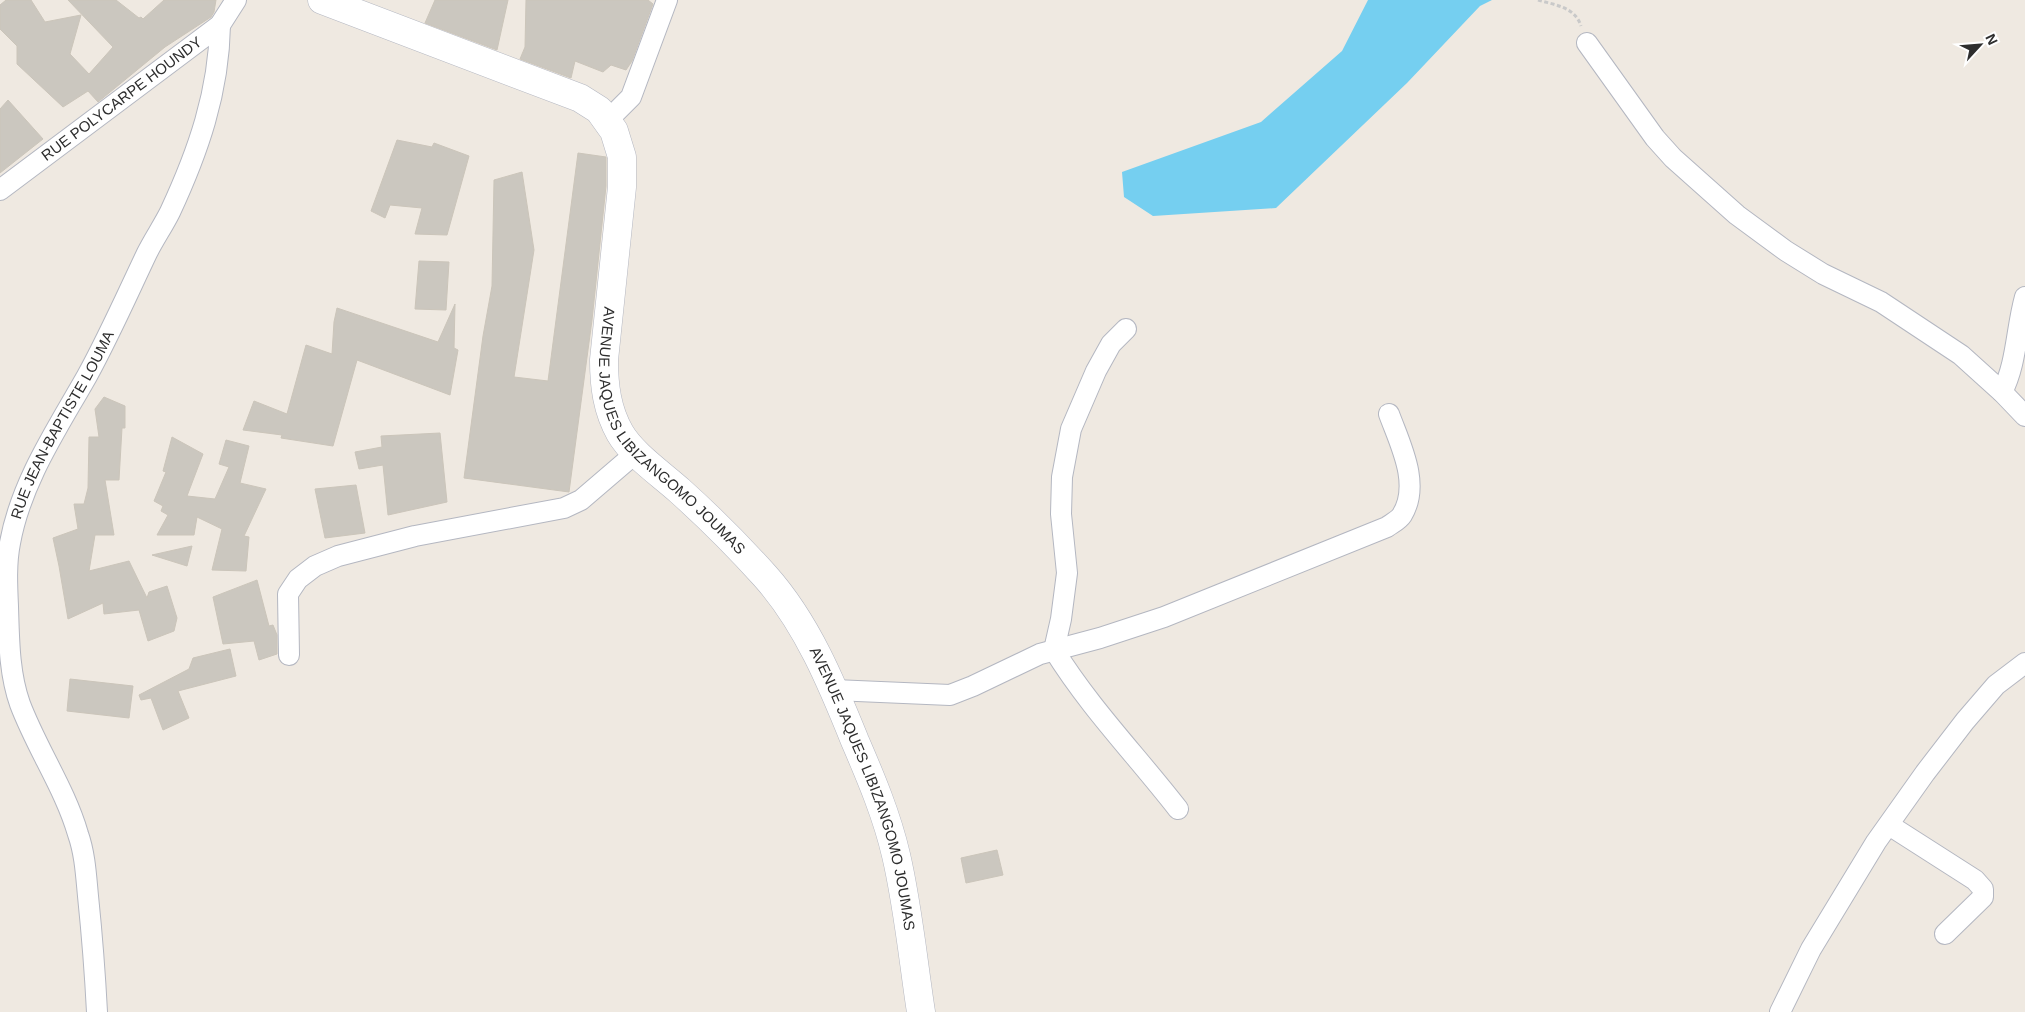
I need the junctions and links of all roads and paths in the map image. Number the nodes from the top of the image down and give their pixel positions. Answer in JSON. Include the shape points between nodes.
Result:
{"nodes":[{"id":1,"x":236,"y":0,"type":"edge"},
{"id":2,"x":322,"y":0,"type":"edge"},
{"id":3,"x":667,"y":0,"type":"edge"},
{"id":4,"x":1538,"y":0,"type":"edge"},
{"id":5,"x":220,"y":25,"type":"junction"},
{"id":6,"x":1587,"y":43,"type":"joint"},
{"id":7,"x":606,"y":121,"type":"junction"},
{"id":8,"x":0,"y":190,"type":"edge"},
{"id":9,"x":2025,"y":297,"type":"edge"},
{"id":10,"x":1126,"y":329,"type":"dead end"},
{"id":11,"x":2002,"y":392,"type":"junction"},
{"id":12,"x":1390,"y":414,"type":"dead end"},
{"id":13,"x":2025,"y":416,"type":"edge"},
{"id":14,"x":637,"y":452,"type":"junction"},
{"id":15,"x":1054,"y":650,"type":"junction"},
{"id":16,"x":289,"y":655,"type":"dead end"},
{"id":17,"x":2025,"y":663,"type":"edge"},
{"id":18,"x":834,"y":690,"type":"junction"},
{"id":19,"x":1178,"y":809,"type":"dead end"},
{"id":20,"x":1889,"y":825,"type":"junction"},
{"id":21,"x":1945,"y":934,"type":"dead end"},
{"id":22,"x":97,"y":1012,"type":"edge"},
{"id":23,"x":921,"y":1012,"type":"edge"},
{"id":24,"x":1780,"y":1012,"type":"edge"}],
"edges":[{"from":1,"to":5,"type":"street","name":"RUE POLYCARPE HOUNDY"},
{"from":2,"to":7,"type":"main road","name":"AVENUE JAQUES LIBIZANGOMO JOUMAS","via":[[580,98],[599,110]]},
{"from":3,"to":7,"type":"street","via":[[631,97]]},
{"from":4,"to":6,"type":"path","via":[[1565,7],[1579,19]]},
{"from":5,"to":8,"type":"street","name":"RUE POLYCARPE HOUNDY"},
{"from":5,"to":22,"type":"street","name":"RUE JEAN-BAPTISTE LOUMA","via":[[214,86],[189,169],[115,325],[44,450],[15,518],[9,545],[9,651],[14,683],[20,704],[71,811],[79,837],[89,905]]},
{"from":6,"to":11,"type":"street","via":[[1655,138],[1737,215],[1815,269],[1882,302],[1961,354]]},
{"from":7,"to":14,"type":"main road","name":"AVENUE JAQUES LIBIZANGOMO JOUMAS","via":[[614,131],[622,157],[622,186],[604,386],[611,414],[621,435]]},
{"from":9,"to":11,"type":"street","via":[[2013,368]]},
{"from":10,"to":15,"type":"street","via":[[1111,344],[1071,428],[1062,477],[1061,514],[1066,573]]},
{"from":11,"to":13,"type":"street"},
{"from":12,"to":15,"type":"street","via":[[1410,485],[1402,516],[1387,527],[1164,617]]},
{"from":14,"to":16,"type":"street","via":[[581,500],[564,508],[416,536],[338,556],[315,566],[298,579],[288,594]]},
{"from":14,"to":18,"type":"main road","name":"AVENUE JAQUES LIBIZANGOMO JOUMAS","via":[[729,537],[781,594],[814,648]]},
{"from":15,"to":18,"type":"street","via":[[950,694]]},
{"from":15,"to":19,"type":"street","via":[[1092,706]]},
{"from":17,"to":20,"type":"street","via":[[1996,685],[1965,721]]},
{"from":18,"to":23,"type":"main road","name":"AVENUE JAQUES LIBIZANGOMO JOUMAS","via":[[881,805],[896,856]]},
{"from":20,"to":21,"type":"street","via":[[1975,880],[1983,889],[1983,897]]},
{"from":20,"to":24,"type":"street","via":[[1865,858],[1811,949]]}]}
